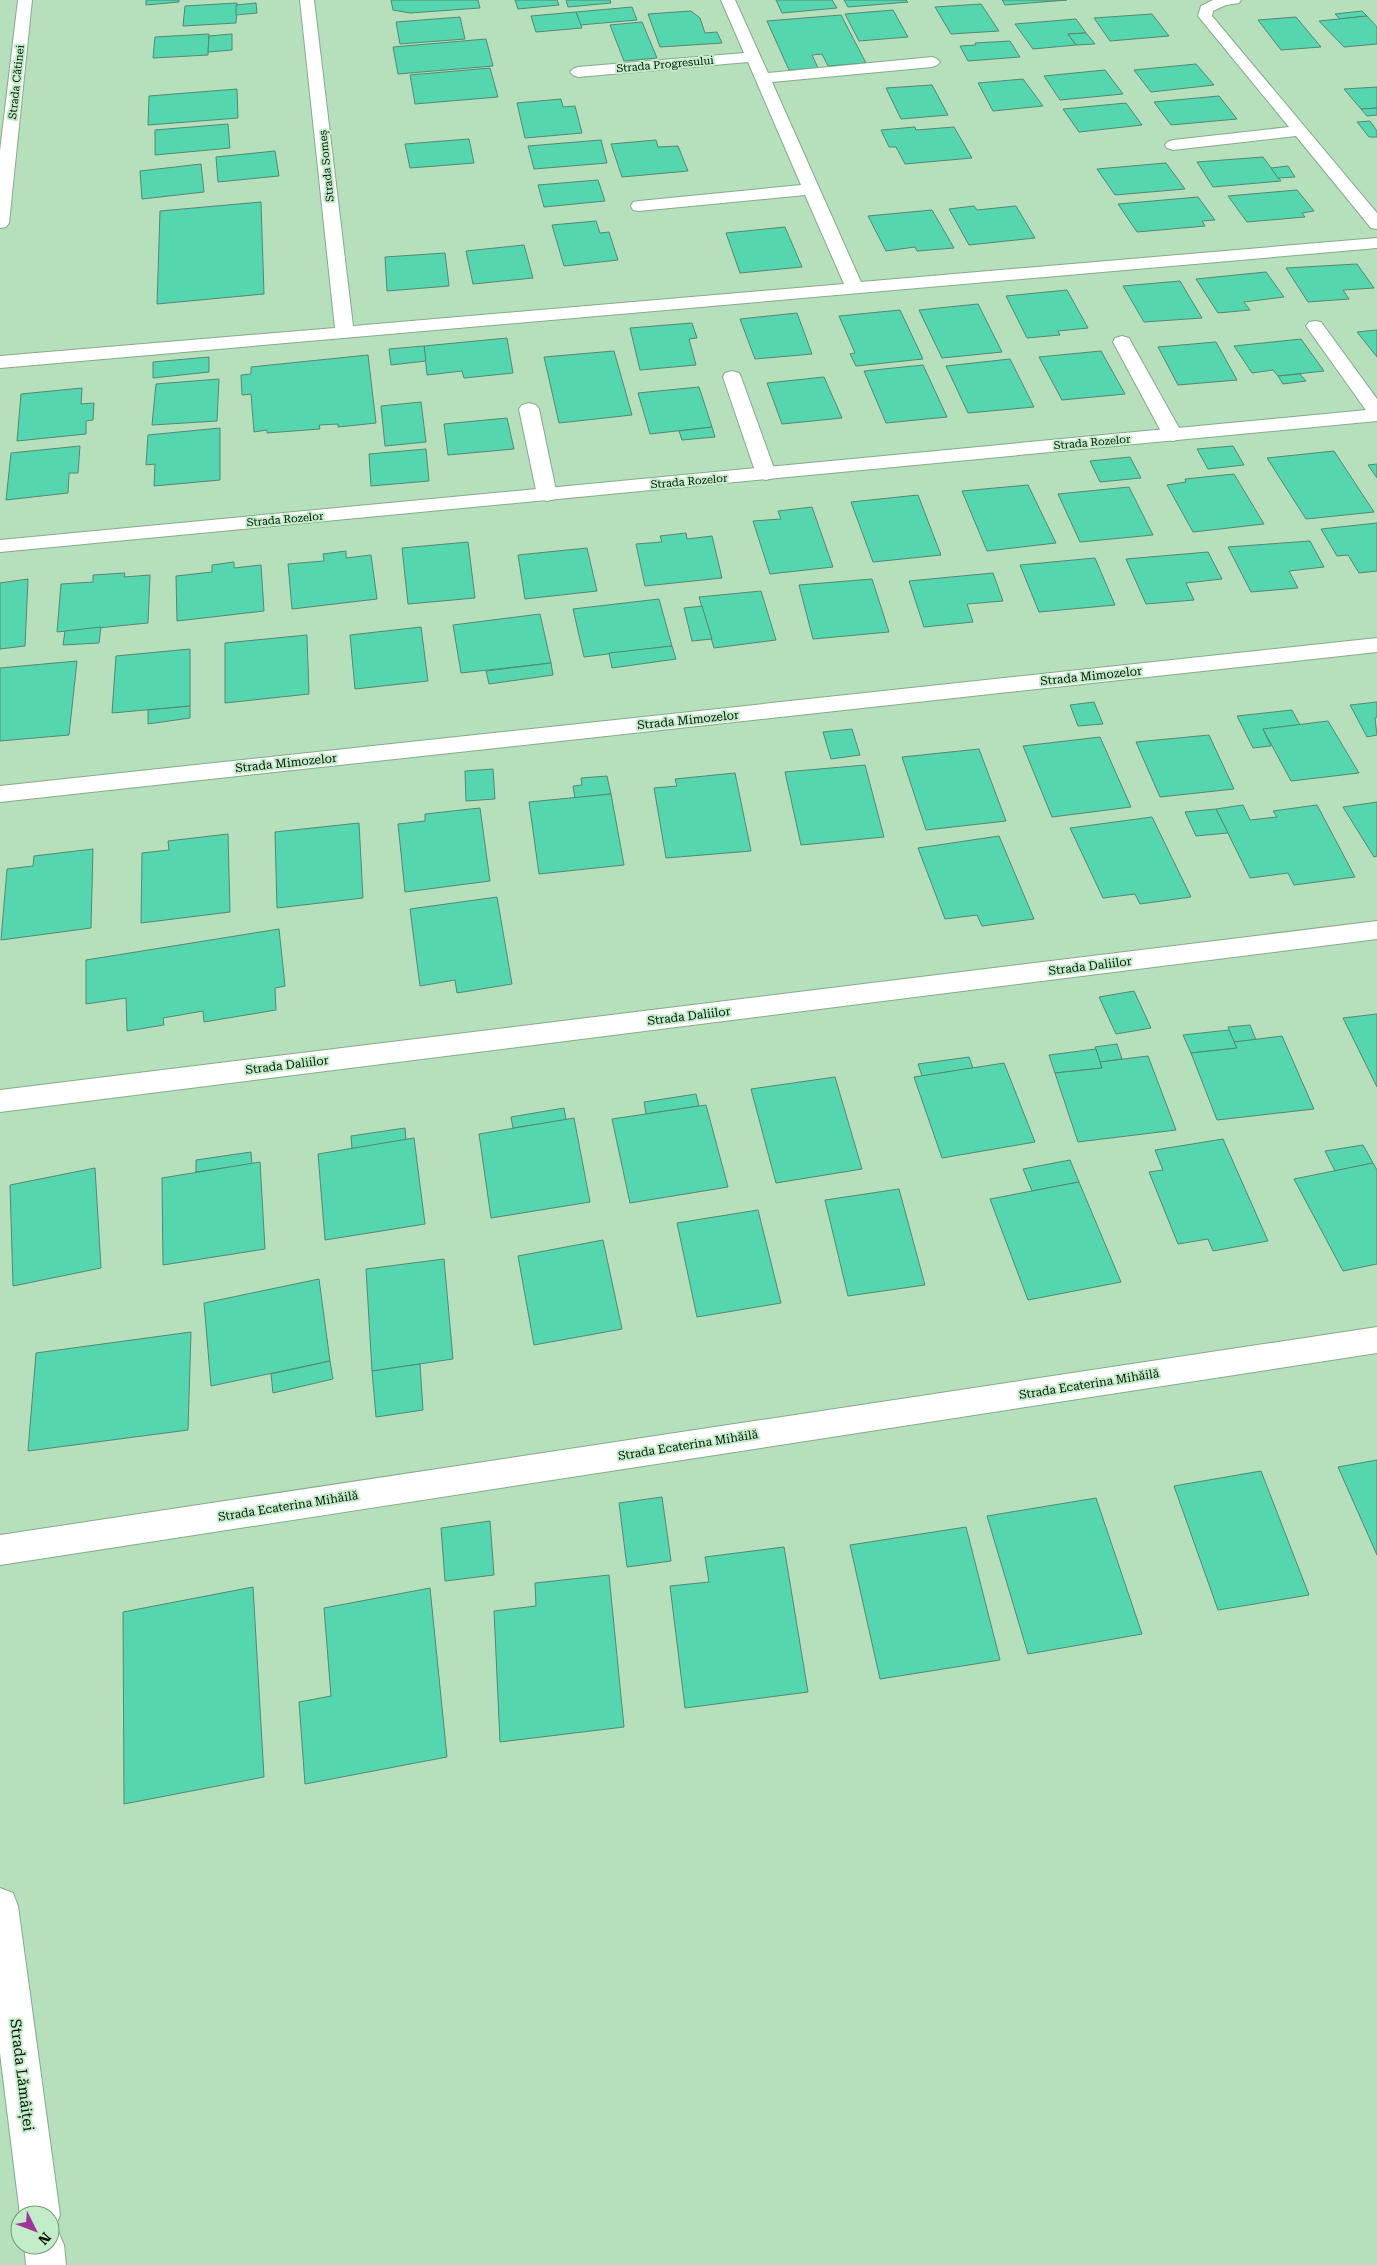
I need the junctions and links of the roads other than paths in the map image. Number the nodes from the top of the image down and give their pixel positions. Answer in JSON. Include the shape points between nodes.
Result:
{"nodes":[{"id":1,"x":25,"y":0,"type":"edge"},
{"id":2,"x":307,"y":0,"type":"edge"},
{"id":3,"x":728,"y":0,"type":"edge"},
{"id":4,"x":1234,"y":0,"type":"edge"},
{"id":5,"x":752,"y":57,"type":"junction"},
{"id":6,"x":932,"y":62,"type":"dead end"},
{"id":7,"x":578,"y":72,"type":"dead end"},
{"id":8,"x":761,"y":78,"type":"junction"},
{"id":9,"x":1300,"y":131,"type":"junction"},
{"id":10,"x":1173,"y":145,"type":"dead end"},
{"id":11,"x":811,"y":189,"type":"junction"},
{"id":12,"x":639,"y":206,"type":"dead end"},
{"id":13,"x":0,"y":223,"type":"edge"},
{"id":14,"x":1377,"y":224,"type":"edge"},
{"id":15,"x":1377,"y":243,"type":"edge"},
{"id":16,"x":855,"y":288,"type":"junction"},
{"id":17,"x":1315,"y":326,"type":"dead end"},
{"id":18,"x":345,"y":332,"type":"junction"},
{"id":19,"x":1122,"y":342,"type":"dead end"},
{"id":20,"x":0,"y":362,"type":"edge"},
{"id":21,"x":732,"y":377,"type":"dead end"},
{"id":22,"x":529,"y":409,"type":"dead end"},
{"id":23,"x":1377,"y":414,"type":"edge"},
{"id":24,"x":1173,"y":435,"type":"junction"},
{"id":25,"x":766,"y":474,"type":"junction"},
{"id":26,"x":547,"y":494,"type":"junction"},
{"id":27,"x":0,"y":546,"type":"edge"},
{"id":28,"x":1377,"y":645,"type":"edge"},
{"id":29,"x":0,"y":794,"type":"edge"},
{"id":30,"x":1377,"y":930,"type":"edge"},
{"id":31,"x":0,"y":1101,"type":"edge"},
{"id":32,"x":1377,"y":1340,"type":"edge"},
{"id":33,"x":0,"y":1550,"type":"edge"},
{"id":34,"x":0,"y":1906,"type":"edge"},
{"id":35,"x":39,"y":2205,"type":"edge"}],
"edges":[{"from":1,"to":13,"type":"street","name":"Strada Cătinei"},
{"from":2,"to":18,"type":"street","name":"Strada Someș"},
{"from":3,"to":5,"type":"street"},
{"from":4,"to":9,"type":"street","via":[[1214,4],[1206,9],[1205,16]]},
{"from":5,"to":7,"type":"street","name":"Strada Progresului"},
{"from":5,"to":8,"type":"street"},
{"from":6,"to":8,"type":"street"},
{"from":8,"to":11,"type":"street"},
{"from":9,"to":10,"type":"street"},
{"from":9,"to":14,"type":"street"},
{"from":11,"to":12,"type":"street"},
{"from":11,"to":16,"type":"street"},
{"from":15,"to":16,"type":"street"},
{"from":16,"to":18,"type":"street"},
{"from":17,"to":23,"type":"street"},
{"from":18,"to":20,"type":"street"},
{"from":19,"to":24,"type":"street"},
{"from":21,"to":25,"type":"street"},
{"from":22,"to":26,"type":"street"},
{"from":23,"to":24,"type":"street","name":"Strada Rozelor"},
{"from":24,"to":25,"type":"street","name":"Strada Rozelor"},
{"from":25,"to":26,"type":"street","name":"Strada Rozelor"},
{"from":26,"to":27,"type":"street","name":"Strada Rozelor"},
{"from":28,"to":29,"type":"street","name":"Strada Mimozelor"},
{"from":30,"to":31,"type":"street","name":"Strada Daliilor"},
{"from":32,"to":33,"type":"street","name":"Strada Ecaterina Mihăilă"},
{"from":34,"to":35,"type":"street","name":"Strada Lămâiței"}]}
